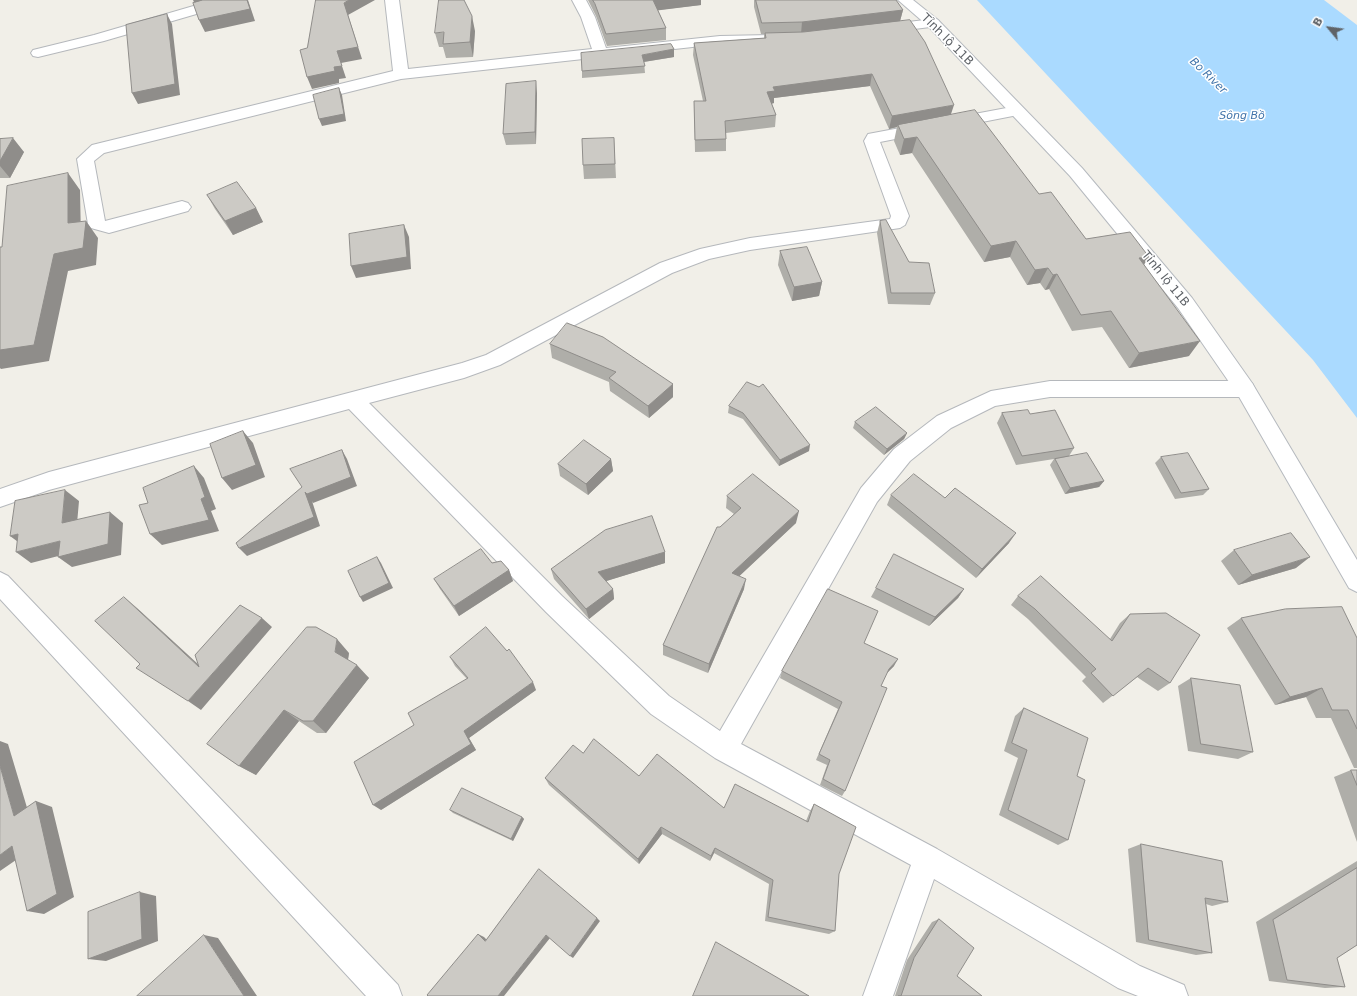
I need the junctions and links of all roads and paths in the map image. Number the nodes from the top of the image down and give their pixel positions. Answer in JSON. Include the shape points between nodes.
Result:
{"nodes":[{"id":1,"x":229,"y":0,"type":"edge"},
{"id":2,"x":392,"y":0,"type":"edge"},
{"id":3,"x":579,"y":0,"type":"edge"},
{"id":4,"x":905,"y":0,"type":"edge"},
{"id":5,"x":932,"y":23,"type":"junction"},
{"id":6,"x":871,"y":30,"type":"edge"},
{"id":7,"x":786,"y":39,"type":"edge"},
{"id":8,"x":600,"y":52,"type":"junction"},
{"id":9,"x":38,"y":53,"type":"dead end"},
{"id":10,"x":401,"y":74,"type":"junction"},
{"id":11,"x":1016,"y":112,"type":"junction"},
{"id":12,"x":182,"y":207,"type":"dead end"},
{"id":13,"x":1244,"y":388,"type":"junction"},
{"id":14,"x":352,"y":400,"type":"junction"},
{"id":15,"x":0,"y":498,"type":"edge"},
{"id":16,"x":1357,"y":581,"type":"edge"},
{"id":17,"x":0,"y":583,"type":"edge"},
{"id":18,"x":724,"y":749,"type":"junction"},
{"id":19,"x":927,"y":860,"type":"junction"},
{"id":20,"x":387,"y":996,"type":"edge"},
{"id":21,"x":878,"y":996,"type":"edge"},
{"id":22,"x":1173,"y":996,"type":"edge"}],
"edges":[{"from":1,"to":9,"type":"street"},
{"from":2,"to":10,"type":"street"},
{"from":3,"to":8,"type":"street"},
{"from":4,"to":5,"type":"street","name":"Tỉnh lộ 11B"},
{"from":5,"to":6,"type":"street"},
{"from":5,"to":11,"type":"street","name":"Tỉnh lộ 11B"},
{"from":7,"to":8,"type":"street","via":[[720,40]]},
{"from":8,"to":10,"type":"street"},
{"from":10,"to":12,"type":"street","via":[[98,149],[85,159],[97,224],[100,226],[109,227]]},
{"from":11,"to":13,"type":"street","name":"Tỉnh lộ 11B","via":[[1076,172],[1185,303]]},
{"from":11,"to":14,"type":"street","via":[[874,138],[872,141],[900,216],[899,221],[894,224],[750,244],[706,253],[666,268],[493,360]]},
{"from":13,"to":16,"type":"street","name":"Tỉnh lộ 11B"},
{"from":13,"to":18,"type":"street","via":[[1050,389],[991,399],[944,422],[902,455],[869,495]]},
{"from":14,"to":15,"type":"street","via":[[49,481]]},
{"from":14,"to":18,"type":"street","via":[[554,604],[660,705]]},
{"from":17,"to":20,"type":"street"},
{"from":18,"to":19,"type":"street"},
{"from":19,"to":21,"type":"street"},
{"from":19,"to":22,"type":"street","via":[[1129,977]]}]}
